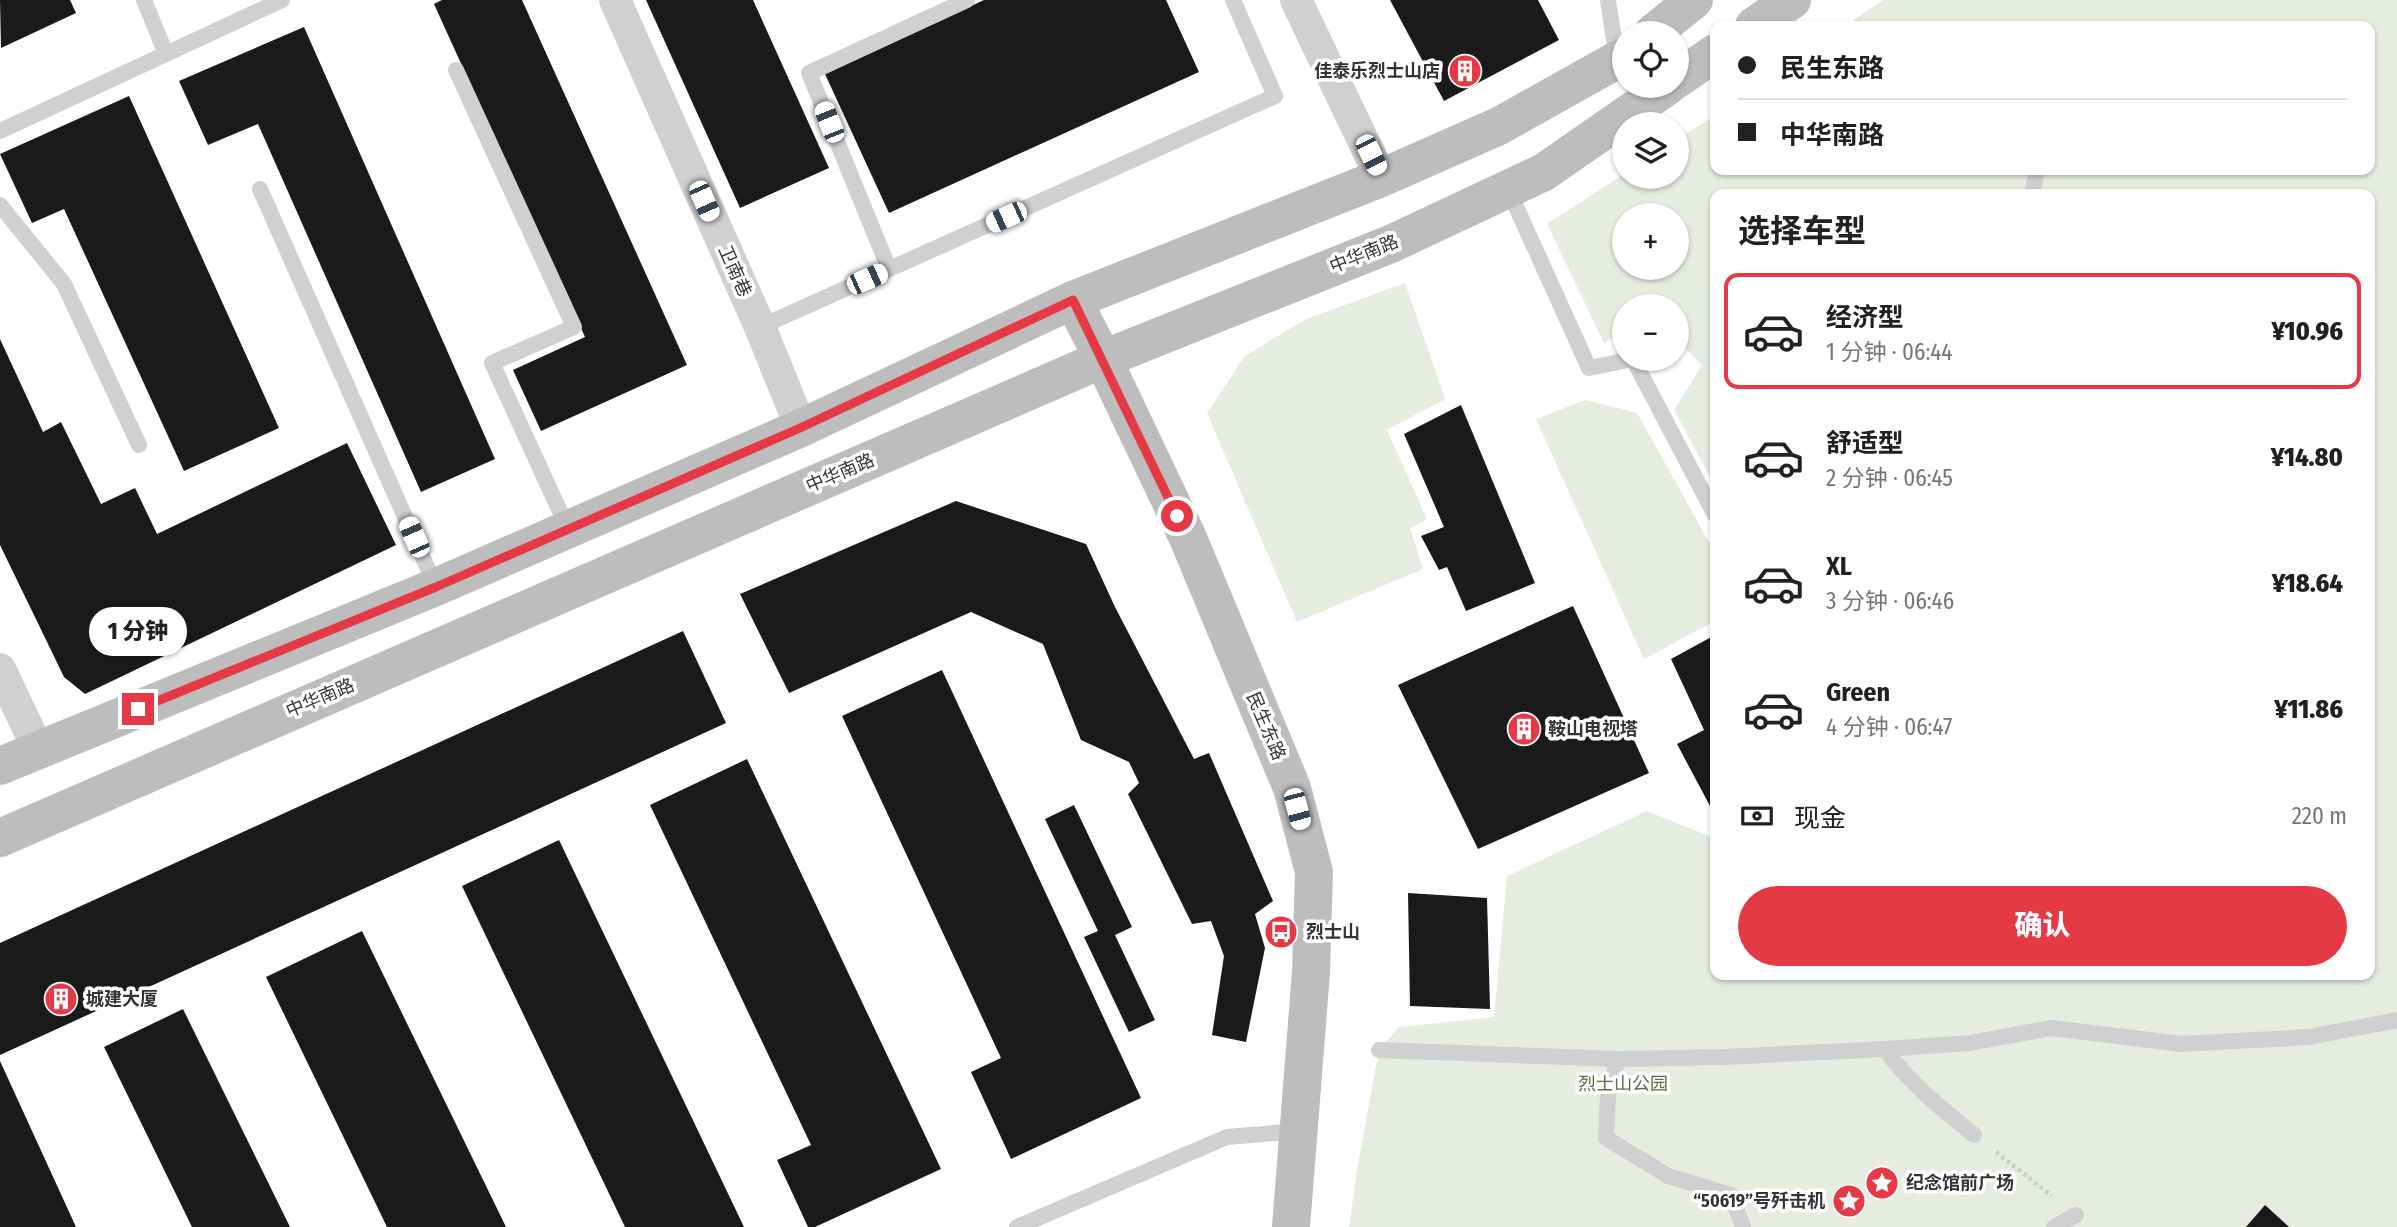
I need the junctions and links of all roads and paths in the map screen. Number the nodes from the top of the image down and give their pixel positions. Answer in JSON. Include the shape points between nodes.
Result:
{"nodes":[{"id":1,"x":145,"y":0,"type":"edge"},
{"id":2,"x":282,"y":0,"type":"edge"},
{"id":3,"x":615,"y":0,"type":"edge"},
{"id":4,"x":967,"y":0,"type":"edge"},
{"id":5,"x":1233,"y":0,"type":"edge"},
{"id":6,"x":1297,"y":0,"type":"edge"},
{"id":7,"x":1608,"y":0,"type":"edge"},
{"id":8,"x":1695,"y":0,"type":"edge"},
{"id":9,"x":1792,"y":0,"type":"edge"},
{"id":10,"x":1613,"y":21,"type":"edge"},
{"id":11,"x":1668,"y":21,"type":"edge"},
{"id":12,"x":1761,"y":21,"type":"edge"},
{"id":13,"x":166,"y":54,"type":"junction"},
{"id":14,"x":1710,"y":56,"type":"edge"},
{"id":15,"x":1612,"y":64,"type":"edge"},
{"id":16,"x":456,"y":70,"type":"dead end"},
{"id":17,"x":1689,"y":71,"type":"edge"},
{"id":18,"x":1651,"y":98,"type":"edge"},
{"id":19,"x":0,"y":131,"type":"edge"},
{"id":20,"x":1381,"y":177,"type":"junction"},
{"id":21,"x":260,"y":189,"type":"dead end"},
{"id":22,"x":1508,"y":189,"type":"junction"},
{"id":23,"x":0,"y":205,"type":"edge"},
{"id":24,"x":889,"y":269,"type":"junction"},
{"id":25,"x":1073,"y":300,"type":"junction"},
{"id":26,"x":760,"y":327,"type":"junction"},
{"id":27,"x":1103,"y":359,"type":"junction"},
{"id":28,"x":800,"y":428,"type":"junction"},
{"id":29,"x":139,"y":446,"type":"dead end"},
{"id":30,"x":1710,"y":506,"type":"edge"},
{"id":31,"x":568,"y":529,"type":"junction"},
{"id":32,"x":436,"y":587,"type":"junction"},
{"id":33,"x":0,"y":669,"type":"edge"},
{"id":34,"x":38,"y":749,"type":"junction"},
{"id":35,"x":0,"y":766,"type":"edge"},
{"id":36,"x":0,"y":838,"type":"edge"},
{"id":37,"x":2397,"y":1020,"type":"edge"},
{"id":38,"x":1885,"y":1049,"type":"junction"},
{"id":39,"x":1379,"y":1050,"type":"dead end"},
{"id":40,"x":1618,"y":1059,"type":"junction"},
{"id":41,"x":1298,"y":1131,"type":"junction"},
{"id":42,"x":1974,"y":1135,"type":"joint"},
{"id":43,"x":2076,"y":1215,"type":"joint"},
{"id":44,"x":1017,"y":1227,"type":"edge"},
{"id":45,"x":1291,"y":1227,"type":"edge"},
{"id":46,"x":1743,"y":1227,"type":"edge"},
{"id":47,"x":2054,"y":1227,"type":"edge"}],
"edges":[{"from":1,"to":13,"type":"lane"},
{"from":2,"to":13,"type":"lane"},
{"from":3,"to":26,"type":"street","name":"卫南巷"},
{"from":4,"to":24,"type":"lane","via":[[808,73]]},
{"from":5,"to":24,"type":"lane","via":[[1275,96]]},
{"from":6,"to":20,"type":"street"},
{"from":7,"to":10,"type":"lane"},
{"from":8,"to":11,"type":"main road"},
{"from":9,"to":12,"type":"main road"},
{"from":13,"to":19,"type":"lane"},
{"from":14,"to":17,"type":"main road"},
{"from":15,"to":20,"type":"main road","via":[[1499,126]]},
{"from":16,"to":31,"type":"lane","via":[[574,327],[492,363]]},
{"from":18,"to":22,"type":"main road","name":"中华南路","via":[[1544,172]]},
{"from":20,"to":25,"type":"main road"},
{"from":21,"to":32,"type":"lane"},
{"from":22,"to":27,"type":"main road","name":"中华南路","via":[[1393,243]]},
{"from":22,"to":30,"type":"lane","via":[[1589,368],[1633,359]]},
{"from":23,"to":29,"type":"lane","via":[[64,284]]},
{"from":24,"to":26,"type":"lane"},
{"from":25,"to":27,"type":"main road","name":"民生东路"},
{"from":25,"to":28,"type":"main road"},
{"from":26,"to":28,"type":"street","name":"卫南巷"},
{"from":27,"to":36,"type":"main road","name":"中华南路"},
{"from":27,"to":41,"type":"main road","name":"民生东路","via":[[1188,538],[1292,788],[1311,860],[1311,972]]},
{"from":28,"to":31,"type":"main road"},
{"from":31,"to":32,"type":"main road"},
{"from":32,"to":34,"type":"main road"},
{"from":33,"to":34,"type":"street"},
{"from":34,"to":35,"type":"main road"},
{"from":37,"to":38,"type":"lane","via":[[2309,1037],[2206,1043],[2052,1028],[1969,1042]]},
{"from":38,"to":40,"type":"lane"},
{"from":38,"to":42,"type":"lane","via":[[1924,1095]]},
{"from":39,"to":40,"type":"lane"},
{"from":40,"to":46,"type":"lane","via":[[1608,1096],[1606,1138],[1668,1176],[1731,1195]]},
{"from":41,"to":44,"type":"lane","via":[[1227,1137]]},
{"from":41,"to":45,"type":"main road","name":"民生东路"},
{"from":42,"to":43,"type":"path"},
{"from":43,"to":47,"type":"lane"}]}
